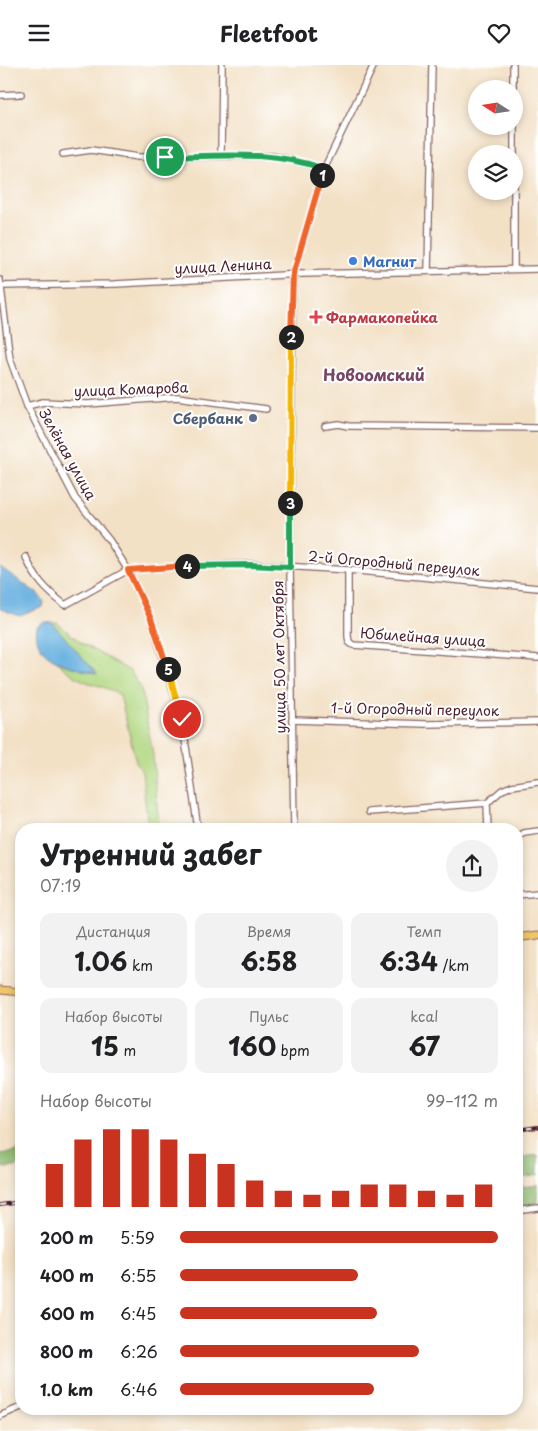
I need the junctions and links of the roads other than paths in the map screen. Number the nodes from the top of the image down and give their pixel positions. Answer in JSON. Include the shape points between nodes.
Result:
{"nodes":[{"id":1,"x":222,"y":65,"type":"edge"},
{"id":2,"x":374,"y":65,"type":"edge"},
{"id":3,"x":432,"y":65,"type":"edge"},
{"id":4,"x":513,"y":65,"type":"edge"},
{"id":5,"x":513,"y":80,"type":"edge"},
{"id":6,"x":20,"y":94,"type":"dead end"},
{"id":7,"x":0,"y":95,"type":"edge"},
{"id":8,"x":63,"y":154,"type":"dead end"},
{"id":9,"x":221,"y":155,"type":"junction"},
{"id":10,"x":324,"y":169,"type":"junction"},
{"id":11,"x":514,"y":200,"type":"edge"},
{"id":12,"x":514,"y":268,"type":"junction"},
{"id":13,"x":538,"y":269,"type":"edge"},
{"id":14,"x":428,"y":271,"type":"junction"},
{"id":15,"x":293,"y":275,"type":"junction"},
{"id":16,"x":1,"y":284,"type":"edge"},
{"id":17,"x":27,"y":406,"type":"junction"},
{"id":18,"x":266,"y":409,"type":"dead end"},
{"id":19,"x":325,"y":426,"type":"dead end"},
{"id":20,"x":538,"y":428,"type":"edge"},
{"id":21,"x":26,"y":557,"type":"dead end"},
{"id":22,"x":290,"y":567,"type":"junction"},
{"id":23,"x":128,"y":570,"type":"junction"},
{"id":24,"x":348,"y":570,"type":"junction"},
{"id":25,"x":538,"y":588,"type":"edge"},
{"id":26,"x":538,"y":658,"type":"edge"},
{"id":27,"x":292,"y":720,"type":"junction"},
{"id":28,"x":538,"y":722,"type":"edge"},
{"id":29,"x":538,"y":782,"type":"edge"},
{"id":30,"x":487,"y":803,"type":"junction"},
{"id":31,"x":369,"y":812,"type":"dead end"},
{"id":32,"x":197,"y":823,"type":"edge"},
{"id":33,"x":294,"y":823,"type":"edge"},
{"id":34,"x":488,"y":823,"type":"edge"},
{"id":35,"x":538,"y":831,"type":"edge"},
{"id":36,"x":523,"y":834,"type":"edge"},
{"id":37,"x":538,"y":893,"type":"edge"},
{"id":38,"x":523,"y":894,"type":"edge"},
{"id":39,"x":538,"y":935,"type":"edge"},
{"id":40,"x":523,"y":937,"type":"edge"},
{"id":41,"x":0,"y":986,"type":"edge"},
{"id":42,"x":0,"y":990,"type":"edge"},
{"id":43,"x":11,"y":990,"type":"junction"},
{"id":44,"x":15,"y":991,"type":"edge"},
{"id":45,"x":538,"y":1207,"type":"edge"},
{"id":46,"x":523,"y":1210,"type":"edge"},
{"id":47,"x":15,"y":1410,"type":"edge"},
{"id":48,"x":0,"y":1416,"type":"edge"}],
"edges":[{"from":1,"to":9,"type":"street"},
{"from":2,"to":10,"type":"street","name":"улица 50 лет Октября"},
{"from":3,"to":14,"type":"street"},
{"from":4,"to":5,"type":"street"},
{"from":6,"to":7,"type":"street"},
{"from":8,"to":9,"type":"street","via":[[91,150],[138,157]]},
{"from":9,"to":10,"type":"street","via":[[288,159]]},
{"from":10,"to":15,"type":"street","name":"улица 50 лет Октября"},
{"from":11,"to":12,"type":"street"},
{"from":12,"to":13,"type":"street","name":"улица Ленина"},
{"from":12,"to":14,"type":"street","name":"улица Ленина"},
{"from":14,"to":15,"type":"street","name":"улица Ленина"},
{"from":15,"to":16,"type":"street","name":"улица Ленина","via":[[115,285]]},
{"from":15,"to":22,"type":"street","name":"улица 50 лет Октября"},
{"from":16,"to":17,"type":"street","name":"Зелёная улица","via":[[10,359]]},
{"from":17,"to":18,"type":"street","name":"улица Комарова","via":[[43,402],[88,404],[177,397]]},
{"from":17,"to":23,"type":"street","name":"Зелёная улица","via":[[75,498]]},
{"from":19,"to":20,"type":"street"},
{"from":21,"to":23,"type":"street","via":[[31,571],[64,605]]},
{"from":22,"to":23,"type":"street","name":"2-й Огородный переулок","via":[[232,565]]},
{"from":22,"to":24,"type":"street","name":"2-й Огородный переулок"},
{"from":22,"to":27,"type":"street","name":"улица 50 лет Октября"},
{"from":23,"to":32,"type":"street","name":"Зелёная улица","via":[[151,619],[177,698]]},
{"from":24,"to":25,"type":"street","name":"2-й Огородный переулок"},
{"from":24,"to":26,"type":"street","name":"Юбилейная улица","via":[[348,636],[353,645]]},
{"from":27,"to":28,"type":"street","name":"1-й Огородный переулок","via":[[425,724]]},
{"from":27,"to":33,"type":"street","name":"улица 50 лет Октября"},
{"from":29,"to":30,"type":"street","via":[[502,789]]},
{"from":30,"to":31,"type":"street"},
{"from":30,"to":34,"type":"street"},
{"from":35,"to":36,"type":"street"},
{"from":37,"to":38,"type":"street"},
{"from":39,"to":40,"type":"main road"},
{"from":41,"to":43,"type":"main road"},
{"from":42,"to":43,"type":"main road"},
{"from":43,"to":44,"type":"main road"},
{"from":45,"to":46,"type":"street"},
{"from":47,"to":48,"type":"street"}]}
